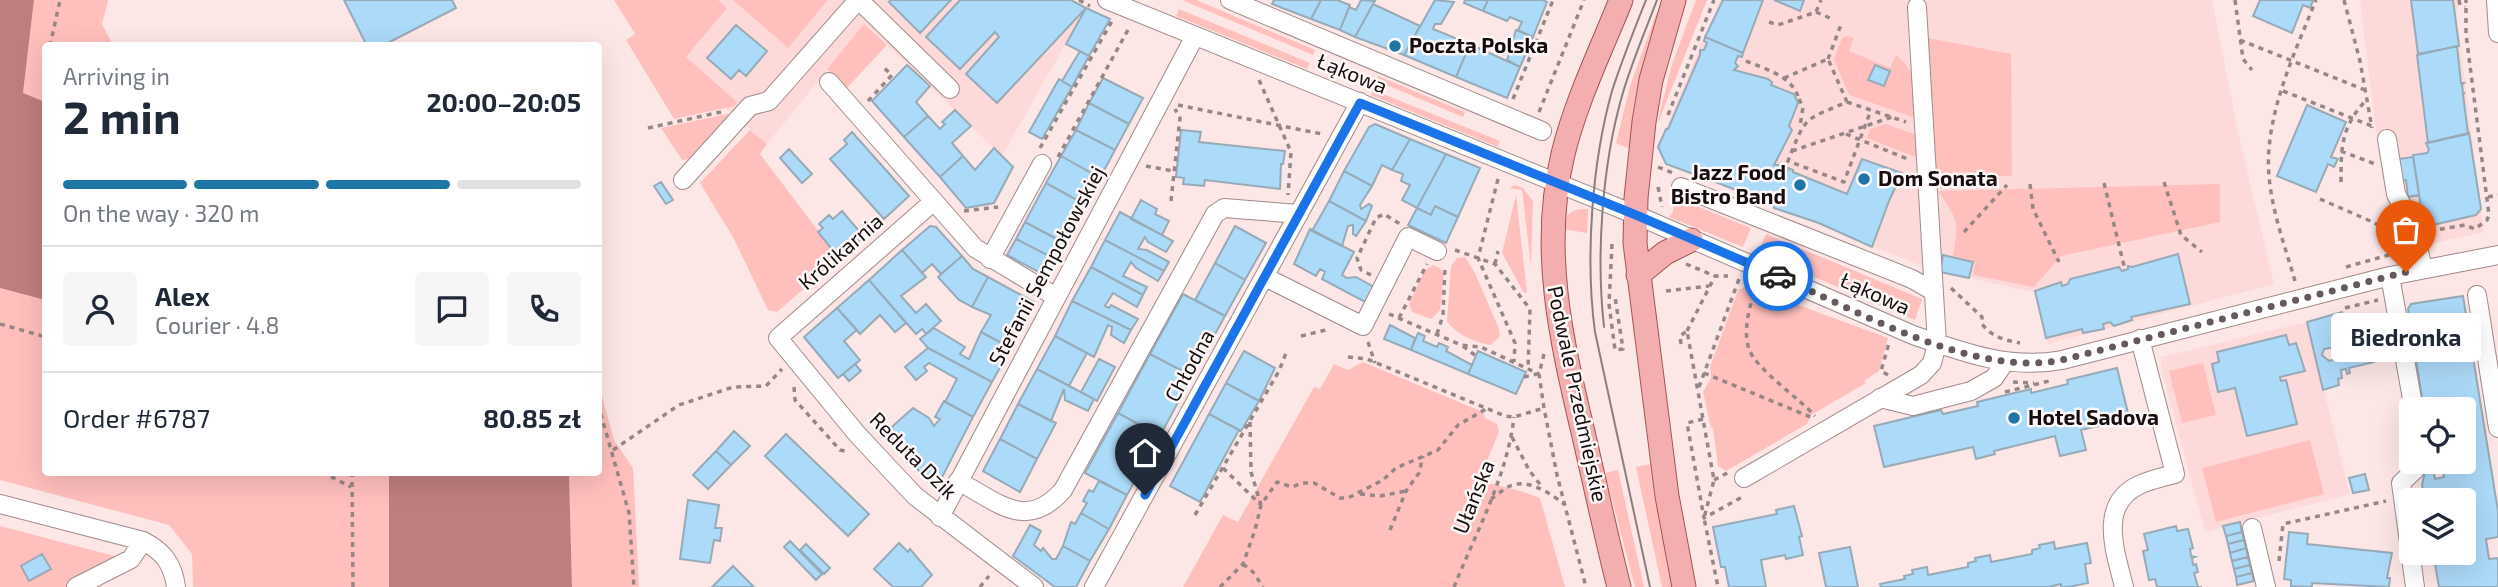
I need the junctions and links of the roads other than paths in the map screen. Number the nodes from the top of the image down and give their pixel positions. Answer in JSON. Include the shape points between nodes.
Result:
{"nodes":[{"id":1,"x":858,"y":0,"type":"edge"},
{"id":2,"x":1230,"y":0,"type":"edge"},
{"id":3,"x":1621,"y":0,"type":"edge"},
{"id":4,"x":1674,"y":0,"type":"edge"},
{"id":5,"x":2496,"y":0,"type":"edge"},
{"id":6,"x":1917,"y":7,"type":"dead end"},
{"id":7,"x":1123,"y":10,"type":"edge"},
{"id":8,"x":2498,"y":33,"type":"edge"},
{"id":9,"x":1195,"y":36,"type":"junction"},
{"id":10,"x":830,"y":82,"type":"dead end"},
{"id":11,"x":950,"y":89,"type":"dead end"},
{"id":12,"x":1360,"y":103,"type":"junction"},
{"id":13,"x":1542,"y":131,"type":"dead end"},
{"id":14,"x":2379,"y":144,"type":"road end"},
{"id":15,"x":1046,"y":157,"type":"road end"},
{"id":16,"x":683,"y":180,"type":"dead end"},
{"id":17,"x":1677,"y":180,"type":"road end"},
{"id":18,"x":1557,"y":184,"type":"junction"},
{"id":19,"x":934,"y":201,"type":"junction"},
{"id":20,"x":1294,"y":208,"type":"junction"},
{"id":21,"x":1636,"y":215,"type":"junction"},
{"id":22,"x":1690,"y":240,"type":"junction"},
{"id":23,"x":1442,"y":253,"type":"road end"},
{"id":24,"x":2498,"y":255,"type":"edge"},
{"id":25,"x":990,"y":259,"type":"junction"},
{"id":26,"x":2423,"y":269,"type":"junction"},
{"id":27,"x":1638,"y":275,"type":"junction"},
{"id":28,"x":2390,"y":276,"type":"junction"},
{"id":29,"x":1265,"y":277,"type":"junction"},
{"id":30,"x":1938,"y":286,"type":"junction"},
{"id":31,"x":2477,"y":295,"type":"dead end"},
{"id":32,"x":1056,"y":297,"type":"junction"},
{"id":33,"x":778,"y":338,"type":"joint"},
{"id":34,"x":2140,"y":340,"type":"junction"},
{"id":35,"x":1937,"y":344,"type":"junction"},
{"id":36,"x":2005,"y":362,"type":"junction"},
{"id":37,"x":2412,"y":397,"type":"edge"},
{"id":38,"x":1880,"y":398,"type":"junction"},
{"id":39,"x":2498,"y":428,"type":"edge"},
{"id":40,"x":2411,"y":474,"type":"edge"},
{"id":41,"x":1744,"y":478,"type":"dead end"},
{"id":42,"x":958,"y":481,"type":"junction"},
{"id":43,"x":0,"y":503,"type":"edge"},
{"id":44,"x":940,"y":517,"type":"junction"},
{"id":45,"x":2252,"y":528,"type":"dead end"},
{"id":46,"x":143,"y":541,"type":"junction"},
{"id":47,"x":76,"y":587,"type":"edge"},
{"id":48,"x":176,"y":587,"type":"edge"},
{"id":49,"x":1034,"y":587,"type":"edge"},
{"id":50,"x":1094,"y":587,"type":"edge"},
{"id":51,"x":1619,"y":587,"type":"edge"},
{"id":52,"x":1684,"y":587,"type":"edge"},
{"id":53,"x":2124,"y":587,"type":"edge"},
{"id":54,"x":2266,"y":587,"type":"edge"},
{"id":55,"x":2416,"y":587,"type":"edge"}],
"edges":[{"from":1,"to":11,"type":"street"},
{"from":1,"to":16,"type":"street","via":[[769,101],[750,106]]},
{"from":2,"to":13,"type":"street","name":"Łąkowa"},
{"from":3,"to":18,"type":"main road","name":"Podwale Przedmiejskie","via":[[1574,118]]},
{"from":4,"to":21,"type":"main road","via":[[1651,80]]},
{"from":5,"to":8,"type":"street"},
{"from":6,"to":30,"type":"street"},
{"from":7,"to":9,"type":"street","name":"Łąkowa"},
{"from":9,"to":12,"type":"street","name":"Łąkowa"},
{"from":9,"to":32,"type":"street","name":"Stefanii Sempołowskiej"},
{"from":10,"to":19,"type":"street"},
{"from":12,"to":18,"type":"street","name":"Łąkowa"},
{"from":12,"to":20,"type":"street","name":"Chłodna"},
{"from":14,"to":26,"type":"street","via":[[2415,233]]},
{"from":15,"to":25,"type":"street"},
{"from":17,"to":30,"type":"street","name":"Łąkowa"},
{"from":18,"to":21,"type":"street","name":"Łąkowa"},
{"from":18,"to":51,"type":"main road","name":"Podwale Przedmiejskie","via":[[1552,234],[1557,316]]},
{"from":19,"to":25,"type":"street"},
{"from":19,"to":33,"type":"street","name":"Królikarnia"},
{"from":20,"to":29,"type":"street","name":"Chłodna"},
{"from":20,"to":42,"type":"street","via":[[1224,208],[1215,214],[1054,500],[1028,514]]},
{"from":21,"to":22,"type":"street","name":"Łąkowa"},
{"from":21,"to":27,"type":"main road"},
{"from":22,"to":27,"type":"main road"},
{"from":22,"to":35,"type":"street","name":"Łąkowa"},
{"from":23,"to":29,"type":"street","via":[[1408,237],[1363,326]]},
{"from":24,"to":26,"type":"street","name":"Łąkowa"},
{"from":25,"to":32,"type":"street"},
{"from":26,"to":28,"type":"street","name":"Łąkowa"},
{"from":27,"to":52,"type":"main road","via":[[1667,496]]},
{"from":28,"to":34,"type":"street","name":"Łąkowa"},
{"from":28,"to":37,"type":"street"},
{"from":29,"to":50,"type":"street","name":"Chłodna"},
{"from":30,"to":35,"type":"street"},
{"from":31,"to":39,"type":"street"},
{"from":32,"to":42,"type":"street","name":"Stefanii Sempołowskiej"},
{"from":33,"to":44,"type":"street","name":"Reduta Dzik","via":[[857,434]]},
{"from":34,"to":36,"type":"street","name":"Łąkowa","via":[[2049,363]]},
{"from":34,"to":53,"type":"street","via":[[2175,474],[2138,485],[2115,509],[2111,528]]},
{"from":35,"to":36,"type":"street","name":"Łąkowa"},
{"from":35,"to":38,"type":"street","via":[[1926,371]]},
{"from":36,"to":38,"type":"street","via":[[1994,378],[1971,391],[1913,406]]},
{"from":38,"to":41,"type":"street"},
{"from":40,"to":55,"type":"street","via":[[2401,483]]},
{"from":42,"to":44,"type":"street","name":"Stefanii Sempołowskiej"},
{"from":43,"to":46,"type":"street"},
{"from":44,"to":49,"type":"street","name":"Reduta Dzik"},
{"from":45,"to":54,"type":"street"},
{"from":46,"to":47,"type":"street","via":[[131,559]]},
{"from":46,"to":48,"type":"street","via":[[167,558]]}]}
